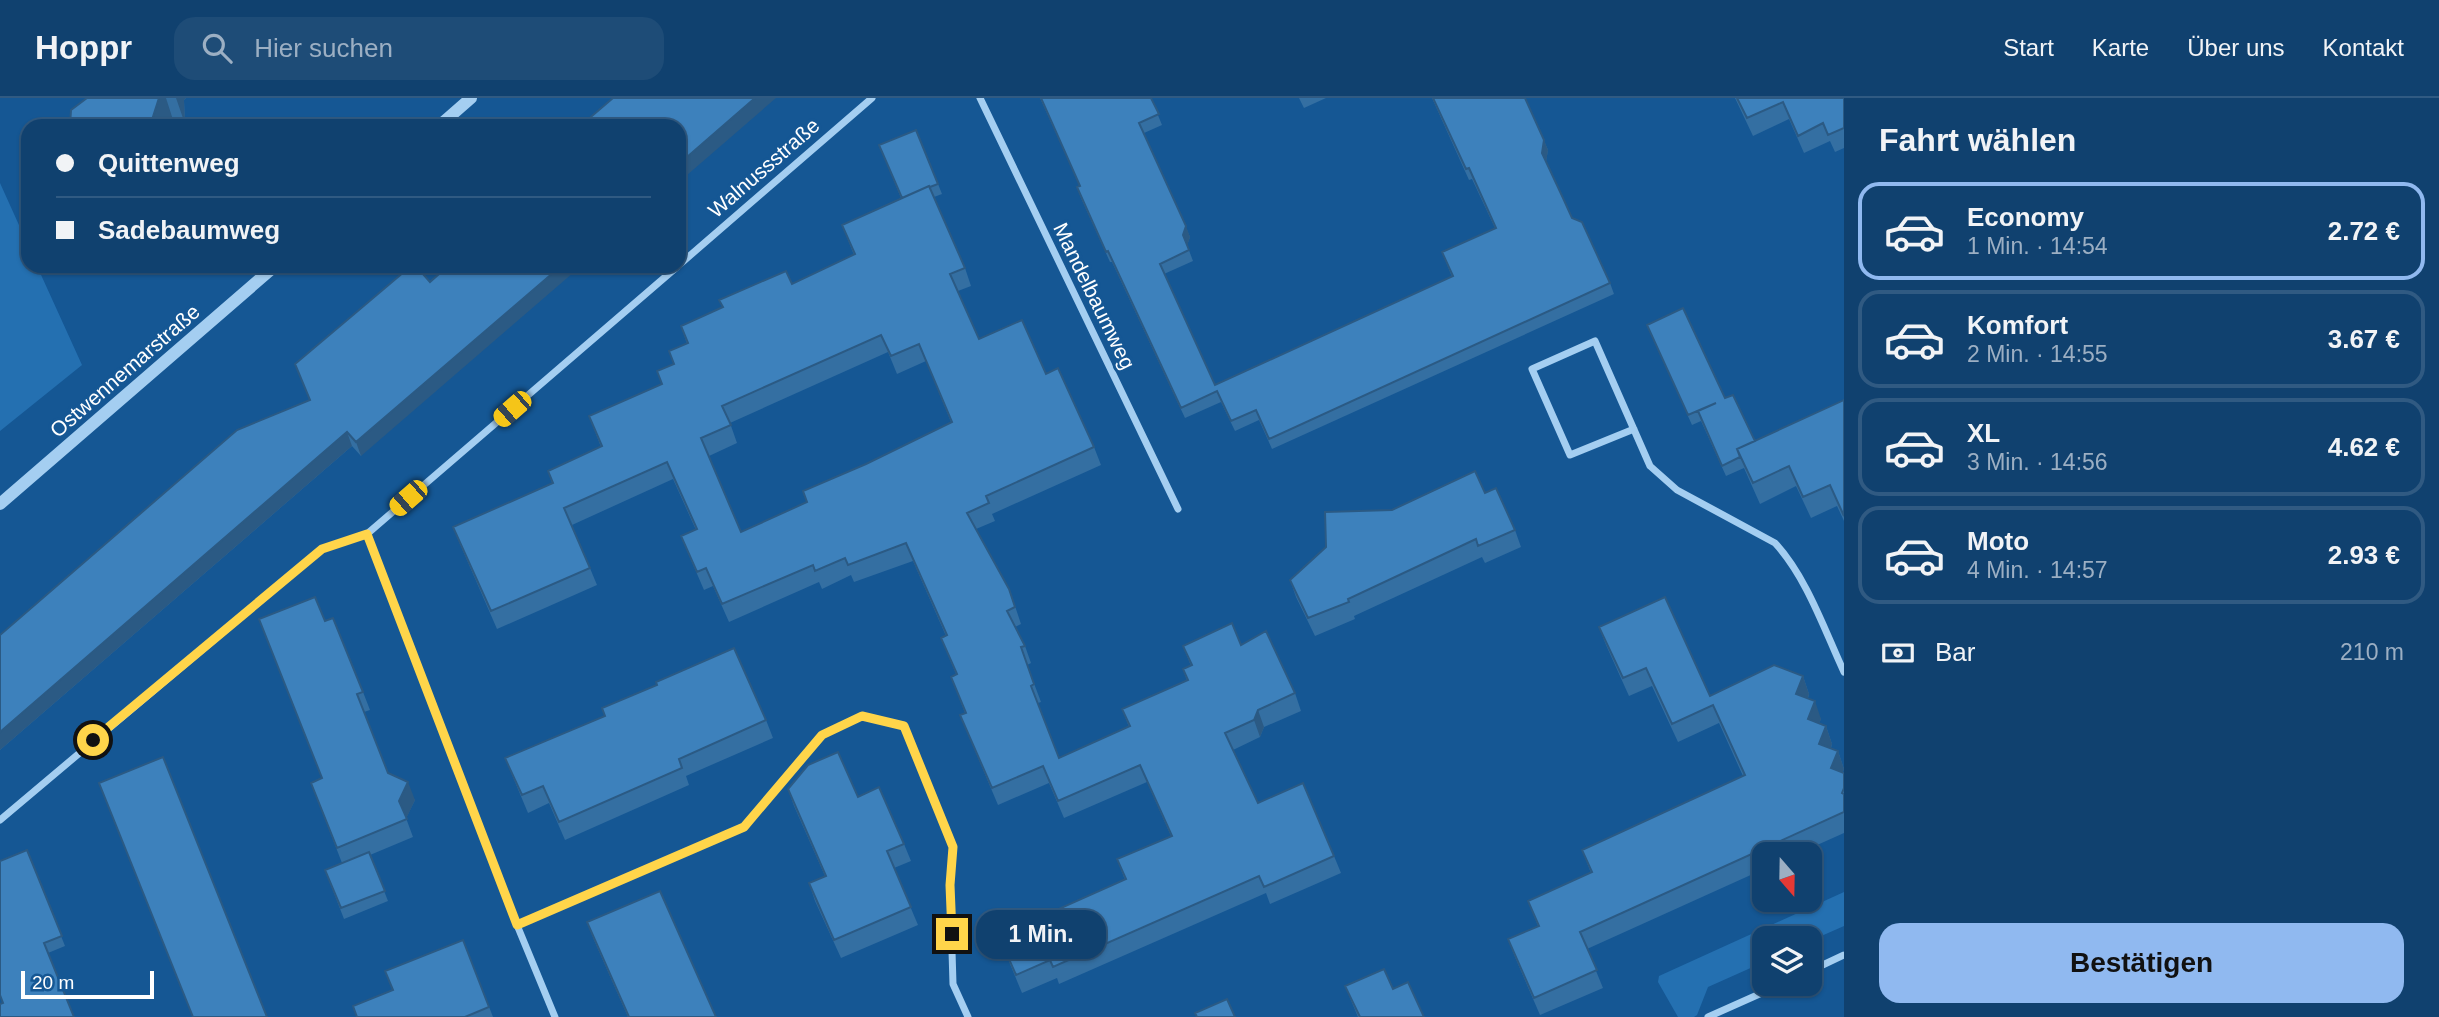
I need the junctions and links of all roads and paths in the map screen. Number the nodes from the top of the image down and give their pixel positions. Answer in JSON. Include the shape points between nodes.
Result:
{"nodes":[{"id":1,"x":471,"y":98,"type":"edge"},
{"id":2,"x":872,"y":98,"type":"edge"},
{"id":3,"x":980,"y":98,"type":"edge"},
{"id":4,"x":447,"y":119,"type":"edge"},
{"id":5,"x":686,"y":259,"type":"edge"},
{"id":6,"x":267,"y":273,"type":"edge"},
{"id":7,"x":670,"y":273,"type":"edge"},
{"id":8,"x":1634,"y":429,"type":"junction"},
{"id":9,"x":0,"y":504,"type":"edge"},
{"id":10,"x":1178,"y":509,"type":"dead end"},
{"id":11,"x":367,"y":534,"type":"junction"},
{"id":12,"x":1844,"y":673,"type":"edge"},
{"id":13,"x":0,"y":820,"type":"edge"},
{"id":14,"x":517,"y":925,"type":"junction"},
{"id":15,"x":1844,"y":955,"type":"edge"},
{"id":16,"x":1822,"y":965,"type":"edge"},
{"id":17,"x":1755,"y":996,"type":"edge"},
{"id":18,"x":555,"y":1017,"type":"edge"},
{"id":19,"x":968,"y":1017,"type":"edge"},
{"id":20,"x":1709,"y":1017,"type":"edge"}],
"edges":[{"from":1,"to":4,"type":"street"},
{"from":2,"to":5,"type":"street","name":"Walnussstraße"},
{"from":3,"to":10,"type":"street","name":"Mandelbaumweg"},
{"from":6,"to":9,"type":"street","name":"Ostwennemarstraße"},
{"from":7,"to":11,"type":"street","name":"Walnussstraße"},
{"from":8,"to":8,"type":"street","via":[[1570,455],[1532,369],[1595,341]]},
{"from":8,"to":12,"type":"street","via":[[1650,466],[1677,491],[1774,543],[1787,556]]},
{"from":11,"to":13,"type":"street","via":[[322,549]]},
{"from":11,"to":14,"type":"street"},
{"from":14,"to":18,"type":"street"},
{"from":14,"to":19,"type":"street","via":[[744,827],[822,735],[862,716],[904,726],[953,847],[953,984]]},
{"from":15,"to":16,"type":"street"},
{"from":17,"to":20,"type":"street"}]}
